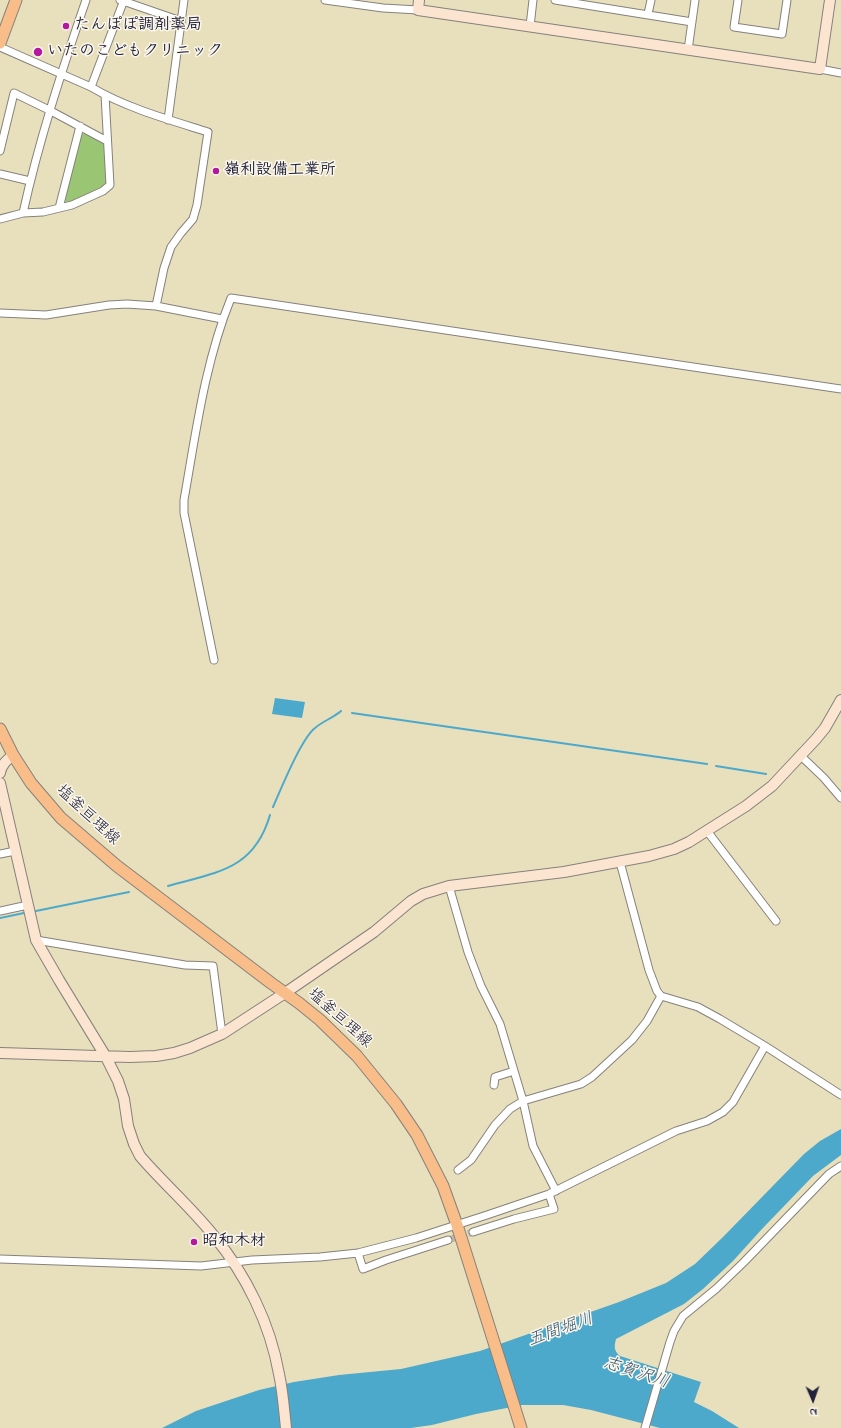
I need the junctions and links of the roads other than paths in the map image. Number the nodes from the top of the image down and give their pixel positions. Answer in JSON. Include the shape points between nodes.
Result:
{"nodes":[{"id":1,"x":16,"y":0,"type":"edge"},
{"id":2,"x":86,"y":0,"type":"edge"},
{"id":3,"x":184,"y":0,"type":"edge"},
{"id":4,"x":325,"y":0,"type":"edge"},
{"id":5,"x":533,"y":0,"type":"edge"},
{"id":6,"x":555,"y":0,"type":"edge"},
{"id":7,"x":611,"y":0,"type":"edge"},
{"id":8,"x":650,"y":0,"type":"edge"},
{"id":9,"x":695,"y":0,"type":"edge"},
{"id":10,"x":738,"y":0,"type":"edge"},
{"id":11,"x":787,"y":0,"type":"edge"},
{"id":12,"x":830,"y":0,"type":"edge"},
{"id":13,"x":123,"y":1,"type":"edge"},
{"id":14,"x":572,"y":1,"type":"edge"},
{"id":15,"x":418,"y":5,"type":"edge"},
{"id":16,"x":609,"y":8,"type":"junction"},
{"id":17,"x":648,"y":14,"type":"junction"},
{"id":18,"x":181,"y":21,"type":"junction"},
{"id":19,"x":692,"y":22,"type":"junction"},
{"id":20,"x":530,"y":26,"type":"junction"},
{"id":21,"x":0,"y":43,"type":"edge"},
{"id":22,"x":0,"y":47,"type":"edge"},
{"id":23,"x":688,"y":50,"type":"junction"},
{"id":24,"x":820,"y":69,"type":"junction"},
{"id":25,"x":61,"y":73,"type":"junction"},
{"id":26,"x":841,"y":73,"type":"edge"},
{"id":27,"x":92,"y":87,"type":"junction"},
{"id":28,"x":106,"y":95,"type":"junction"},
{"id":29,"x":49,"y":110,"type":"junction"},
{"id":30,"x":168,"y":120,"type":"junction"},
{"id":31,"x":80,"y":126,"type":"junction"},
{"id":32,"x":107,"y":141,"type":"junction"},
{"id":33,"x":0,"y":150,"type":"edge"},
{"id":34,"x":0,"y":174,"type":"edge"},
{"id":35,"x":30,"y":182,"type":"junction"},
{"id":36,"x":59,"y":208,"type":"junction"},
{"id":37,"x":23,"y":213,"type":"junction"},
{"id":38,"x":0,"y":219,"type":"edge"},
{"id":39,"x":156,"y":306,"type":"junction"},
{"id":40,"x":0,"y":313,"type":"edge"},
{"id":41,"x":222,"y":319,"type":"junction"},
{"id":42,"x":841,"y":388,"type":"edge"},
{"id":43,"x":214,"y":660,"type":"dead end"},
{"id":44,"x":841,"y":700,"type":"edge"},
{"id":45,"x":0,"y":729,"type":"edge"},
{"id":46,"x":13,"y":755,"type":"junction"},
{"id":47,"x":801,"y":756,"type":"junction"},
{"id":48,"x":0,"y":773,"type":"edge"},
{"id":49,"x":0,"y":783,"type":"edge"},
{"id":50,"x":841,"y":798,"type":"edge"},
{"id":51,"x":707,"y":831,"type":"junction"},
{"id":52,"x":15,"y":851,"type":"junction"},
{"id":53,"x":0,"y":854,"type":"edge"},
{"id":54,"x":620,"y":862,"type":"junction"},
{"id":55,"x":449,"y":886,"type":"junction"},
{"id":56,"x":28,"y":905,"type":"junction"},
{"id":57,"x":0,"y":911,"type":"edge"},
{"id":58,"x":776,"y":921,"type":"dead end"},
{"id":59,"x":36,"y":940,"type":"junction"},
{"id":60,"x":285,"y":993,"type":"junction"},
{"id":61,"x":662,"y":996,"type":"junction"},
{"id":62,"x":222,"y":1034,"type":"junction"},
{"id":63,"x":765,"y":1046,"type":"junction"},
{"id":64,"x":0,"y":1053,"type":"edge"},
{"id":65,"x":106,"y":1057,"type":"junction"},
{"id":66,"x":514,"y":1071,"type":"junction"},
{"id":67,"x":494,"y":1085,"type":"dead end"},
{"id":68,"x":841,"y":1095,"type":"edge"},
{"id":69,"x":523,"y":1101,"type":"junction"},
{"id":70,"x":841,"y":1166,"type":"edge"},
{"id":71,"x":458,"y":1170,"type":"dead end"},
{"id":72,"x":552,"y":1192,"type":"junction"},
{"id":73,"x":457,"y":1225,"type":"junction"},
{"id":74,"x":473,"y":1232,"type":"tunnel mouth"},
{"id":75,"x":448,"y":1240,"type":"tunnel mouth"},
{"id":76,"x":358,"y":1253,"type":"junction"},
{"id":77,"x":0,"y":1259,"type":"edge"},
{"id":78,"x":233,"y":1262,"type":"junction"},
{"id":79,"x":519,"y":1423,"type":"edge"},
{"id":80,"x":286,"y":1428,"type":"edge"},
{"id":81,"x":644,"y":1428,"type":"edge"}],
"edges":[{"from":1,"to":21,"type":"main road"},
{"from":2,"to":25,"type":"street"},
{"from":3,"to":18,"type":"street"},
{"from":4,"to":15,"type":"street","via":[[383,8]]},
{"from":5,"to":20,"type":"street"},
{"from":6,"to":14,"type":"street"},
{"from":7,"to":16,"type":"street"},
{"from":8,"to":17,"type":"street"},
{"from":9,"to":19,"type":"street"},
{"from":10,"to":11,"type":"street","via":[[734,27],[782,34]]},
{"from":12,"to":24,"type":"street"},
{"from":13,"to":18,"type":"street"},
{"from":13,"to":27,"type":"street"},
{"from":14,"to":16,"type":"street"},
{"from":15,"to":20,"type":"street"},
{"from":16,"to":17,"type":"street"},
{"from":17,"to":19,"type":"street"},
{"from":18,"to":30,"type":"street"},
{"from":19,"to":23,"type":"street"},
{"from":20,"to":23,"type":"street"},
{"from":22,"to":25,"type":"street"},
{"from":23,"to":24,"type":"street"},
{"from":24,"to":26,"type":"street"},
{"from":25,"to":27,"type":"street"},
{"from":25,"to":29,"type":"street"},
{"from":27,"to":28,"type":"street"},
{"from":28,"to":30,"type":"street"},
{"from":28,"to":32,"type":"street"},
{"from":29,"to":31,"type":"street"},
{"from":29,"to":33,"type":"street","via":[[14,93]]},
{"from":29,"to":35,"type":"street"},
{"from":30,"to":39,"type":"street","via":[[208,132],[193,219],[171,247]]},
{"from":31,"to":32,"type":"street"},
{"from":31,"to":36,"type":"street"},
{"from":32,"to":36,"type":"street","via":[[110,185],[103,191],[72,205]]},
{"from":34,"to":35,"type":"street"},
{"from":35,"to":37,"type":"street"},
{"from":36,"to":37,"type":"street"},
{"from":37,"to":38,"type":"street"},
{"from":39,"to":40,"type":"street","via":[[109,305],[46,315]]},
{"from":39,"to":41,"type":"street"},
{"from":41,"to":42,"type":"street","via":[[231,298]]},
{"from":41,"to":43,"type":"street","via":[[205,380],[184,500],[184,513]]},
{"from":44,"to":47,"type":"street","via":[[825,728]]},
{"from":45,"to":46,"type":"main road","name":"塩釜亘理線"},
{"from":46,"to":48,"type":"street","via":[[5,761]]},
{"from":46,"to":60,"type":"main road","name":"塩釜亘理線","via":[[30,782],[74,831]]},
{"from":47,"to":50,"type":"street"},
{"from":47,"to":51,"type":"street","via":[[762,795]]},
{"from":49,"to":52,"type":"street"},
{"from":51,"to":54,"type":"street","via":[[674,849]]},
{"from":51,"to":58,"type":"street"},
{"from":52,"to":53,"type":"street"},
{"from":52,"to":56,"type":"street"},
{"from":54,"to":55,"type":"street","via":[[564,872]]},
{"from":54,"to":61,"type":"street","via":[[649,970],[657,991]]},
{"from":55,"to":60,"type":"street","via":[[417,897],[374,932]]},
{"from":55,"to":66,"type":"street","via":[[468,952],[500,1024]]},
{"from":56,"to":57,"type":"street"},
{"from":56,"to":59,"type":"street"},
{"from":59,"to":62,"type":"street","via":[[186,965],[213,966]]},
{"from":59,"to":65,"type":"street"},
{"from":60,"to":62,"type":"street"},
{"from":60,"to":73,"type":"main road","name":"塩釜亘理線","via":[[345,1043],[396,1104],[427,1154],[443,1186]]},
{"from":61,"to":63,"type":"street","via":[[698,1007]]},
{"from":61,"to":69,"type":"street","via":[[632,1040],[592,1078],[581,1084]]},
{"from":62,"to":65,"type":"street","via":[[174,1053]]},
{"from":63,"to":68,"type":"street"},
{"from":63,"to":72,"type":"street","via":[[733,1102],[723,1112],[707,1121],[676,1131]]},
{"from":64,"to":65,"type":"street"},
{"from":65,"to":78,"type":"street","via":[[118,1081],[128,1126],[140,1156],[215,1236]]},
{"from":66,"to":67,"type":"street","via":[[495,1077]]},
{"from":66,"to":69,"type":"street"},
{"from":69,"to":71,"type":"street","via":[[510,1109],[494,1125],[471,1160]]},
{"from":69,"to":72,"type":"street","via":[[533,1146]]},
{"from":70,"to":81,"type":"street","via":[[829,1174],[744,1262],[683,1316],[674,1330],[662,1363]]},
{"from":72,"to":73,"type":"street"},
{"from":72,"to":74,"type":"street","via":[[554,1209]]},
{"from":73,"to":76,"type":"street"},
{"from":73,"to":79,"type":"main road","name":"塩釜亘理線"},
{"from":75,"to":76,"type":"street","via":[[363,1269]]},
{"from":76,"to":78,"type":"street"},
{"from":77,"to":78,"type":"street","via":[[200,1266]]},
{"from":78,"to":80,"type":"street","via":[[252,1293],[270,1337],[280,1375]]}]}
